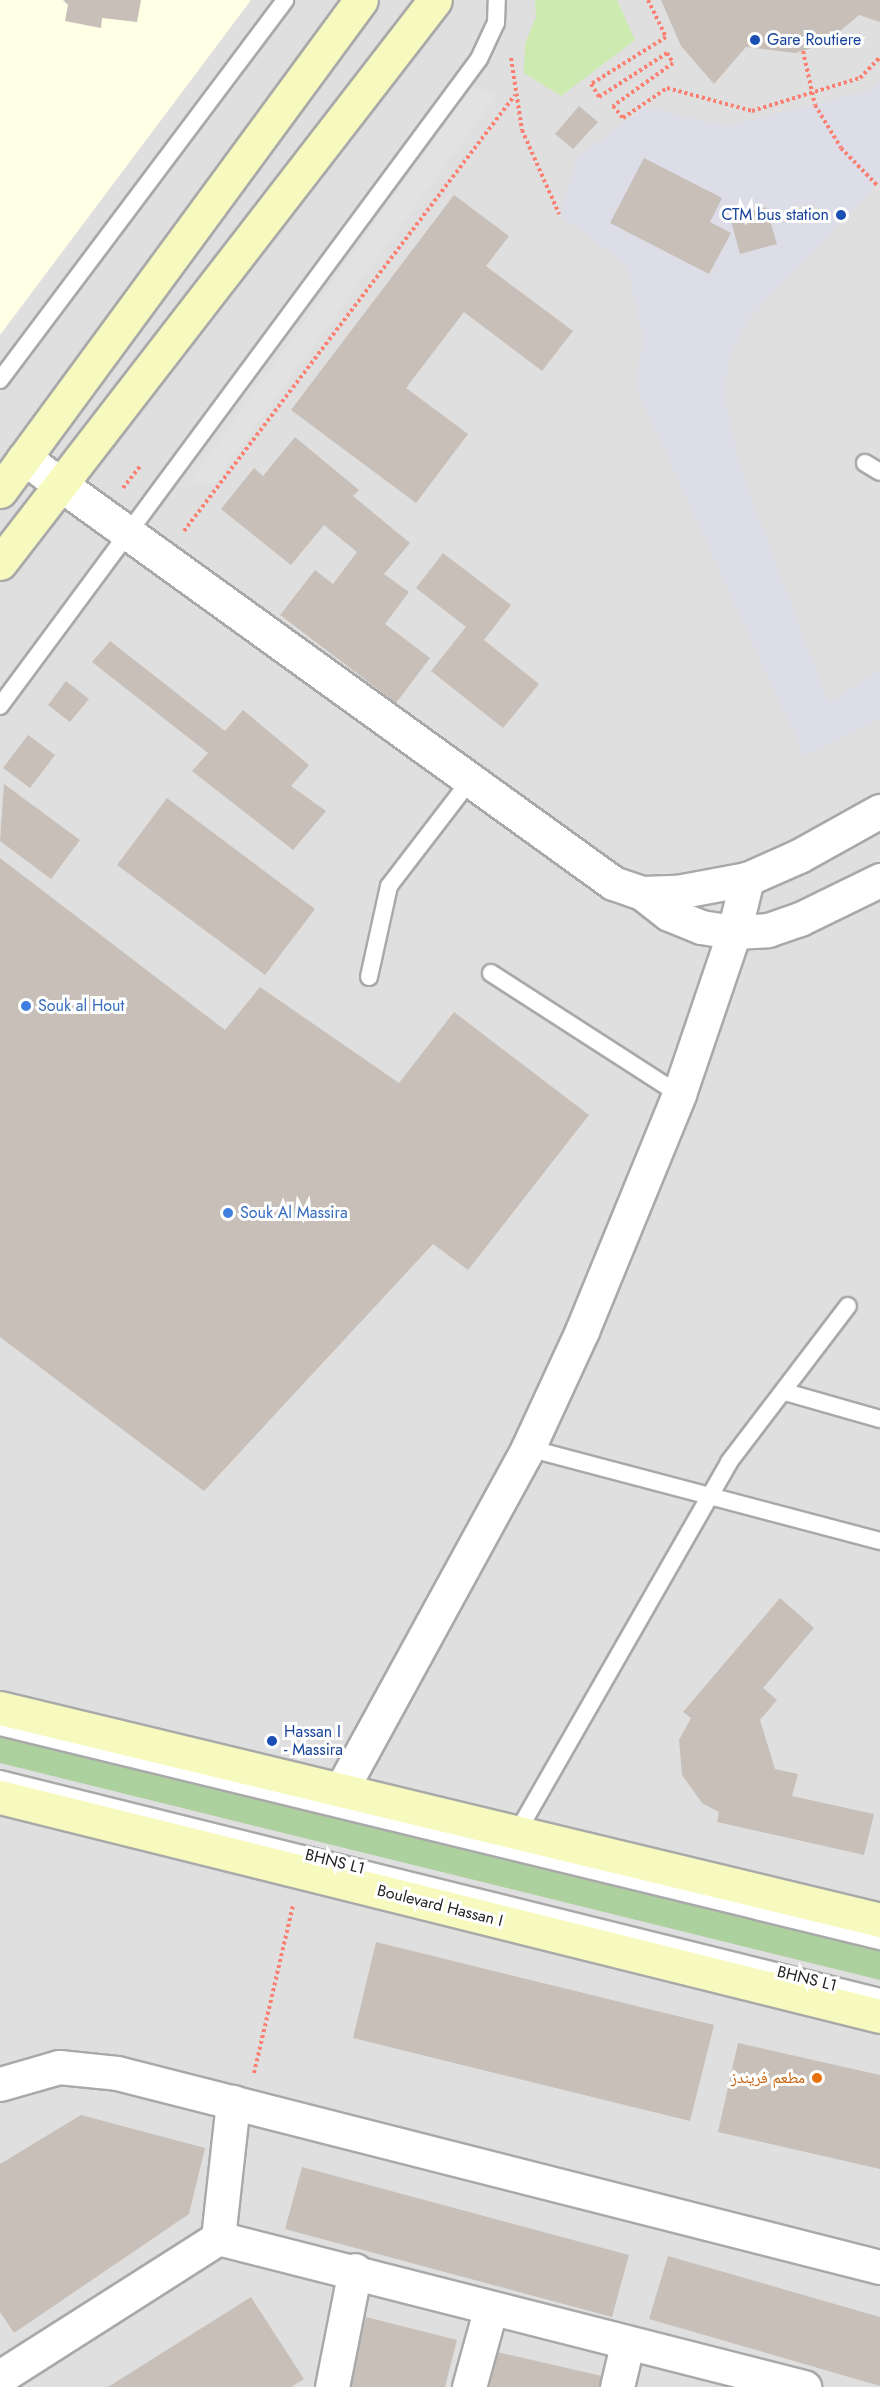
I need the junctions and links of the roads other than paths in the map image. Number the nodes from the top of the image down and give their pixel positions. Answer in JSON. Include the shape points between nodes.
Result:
{"nodes":[{"id":1,"x":285,"y":0,"type":"edge"},
{"id":2,"x":362,"y":0,"type":"edge"},
{"id":3,"x":435,"y":0,"type":"edge"},
{"id":4,"x":497,"y":0,"type":"edge"},
{"id":5,"x":0,"y":380,"type":"edge"},
{"id":6,"x":24,"y":458,"type":"junction"},
{"id":7,"x":60,"y":484,"type":"junction"},
{"id":8,"x":0,"y":491,"type":"edge"},
{"id":9,"x":127,"y":532,"type":"junction"},
{"id":10,"x":0,"y":563,"type":"edge"},
{"id":11,"x":1,"y":703,"type":"edge"},
{"id":12,"x":468,"y":783,"type":"junction"},
{"id":13,"x":880,"y":811,"type":"edge"},
{"id":14,"x":747,"y":879,"type":"junction"},
{"id":15,"x":872,"y":889,"type":"edge"},
{"id":16,"x":642,"y":893,"type":"junction"},
{"id":17,"x":734,"y":932,"type":"junction"},
{"id":18,"x":491,"y":973,"type":"dead end"},
{"id":19,"x":369,"y":976,"type":"dead end"},
{"id":20,"x":679,"y":1094,"type":"junction"},
{"id":21,"x":848,"y":1306,"type":"dead end"},
{"id":22,"x":785,"y":1392,"type":"junction"},
{"id":23,"x":880,"y":1419,"type":"edge"},
{"id":24,"x":528,"y":1448,"type":"junction"},
{"id":25,"x":709,"y":1495,"type":"junction"},
{"id":26,"x":880,"y":1541,"type":"edge"},
{"id":27,"x":0,"y":1708,"type":"edge"},
{"id":28,"x":0,"y":1727,"type":"edge"},
{"id":29,"x":0,"y":1779,"type":"edge"},
{"id":30,"x":341,"y":1790,"type":"junction"},
{"id":31,"x":0,"y":1797,"type":"edge"},
{"id":32,"x":518,"y":1831,"type":"junction"},
{"id":33,"x":880,"y":1920,"type":"edge"},
{"id":34,"x":880,"y":1941,"type":"edge"},
{"id":35,"x":880,"y":1997,"type":"edge"},
{"id":36,"x":880,"y":2016,"type":"edge"},
{"id":37,"x":0,"y":2084,"type":"edge"},
{"id":38,"x":240,"y":2103,"type":"junction"},
{"id":39,"x":218,"y":2238,"type":"junction"},
{"id":40,"x":880,"y":2267,"type":"edge"},
{"id":41,"x":355,"y":2270,"type":"junction"},
{"id":42,"x":490,"y":2311,"type":"junction"},
{"id":43,"x":627,"y":2344,"type":"junction"},
{"id":44,"x":0,"y":2377,"type":"edge"},
{"id":45,"x":332,"y":2387,"type":"edge"},
{"id":46,"x":469,"y":2387,"type":"edge"},
{"id":47,"x":616,"y":2387,"type":"edge"},
{"id":48,"x":804,"y":2387,"type":"edge"}],
"edges":[{"from":1,"to":5,"type":"lane"},
{"from":2,"to":6,"type":"main road"},
{"from":3,"to":7,"type":"main road"},
{"from":4,"to":9,"type":"lane","via":[[496,22],[479,59]]},
{"from":6,"to":7,"type":"street"},
{"from":6,"to":8,"type":"main road"},
{"from":7,"to":9,"type":"street"},
{"from":7,"to":10,"type":"main road"},
{"from":9,"to":11,"type":"lane"},
{"from":9,"to":12,"type":"street"},
{"from":12,"to":16,"type":"street","via":[[578,862],[613,883]]},
{"from":12,"to":19,"type":"lane","via":[[389,886]]},
{"from":13,"to":14,"type":"street"},
{"from":14,"to":16,"type":"street","via":[[712,888]]},
{"from":14,"to":17,"type":"street"},
{"from":15,"to":17,"type":"street","via":[[768,930]]},
{"from":16,"to":17,"type":"street","via":[[669,914],[701,927]]},
{"from":17,"to":20,"type":"street"},
{"from":18,"to":20,"type":"lane"},
{"from":20,"to":24,"type":"street","via":[[582,1330]]},
{"from":21,"to":22,"type":"lane"},
{"from":22,"to":23,"type":"lane"},
{"from":22,"to":25,"type":"lane"},
{"from":24,"to":25,"type":"lane"},
{"from":24,"to":30,"type":"street"},
{"from":25,"to":26,"type":"lane"},
{"from":25,"to":32,"type":"lane"},
{"from":27,"to":30,"type":"main road"},
{"from":28,"to":34,"type":"lane"},
{"from":29,"to":35,"type":"lane","name":"BHNS L1"},
{"from":30,"to":32,"type":"main road"},
{"from":31,"to":36,"type":"main road","name":"Boulevard Hassan I"},
{"from":32,"to":33,"type":"main road"},
{"from":37,"to":38,"type":"street","via":[[59,2067],[117,2073]]},
{"from":38,"to":39,"type":"street"},
{"from":38,"to":40,"type":"street"},
{"from":39,"to":41,"type":"street"},
{"from":39,"to":44,"type":"street"},
{"from":41,"to":42,"type":"street"},
{"from":41,"to":45,"type":"street"},
{"from":42,"to":43,"type":"street"},
{"from":42,"to":46,"type":"street"},
{"from":43,"to":47,"type":"street"},
{"from":43,"to":48,"type":"street"}]}
